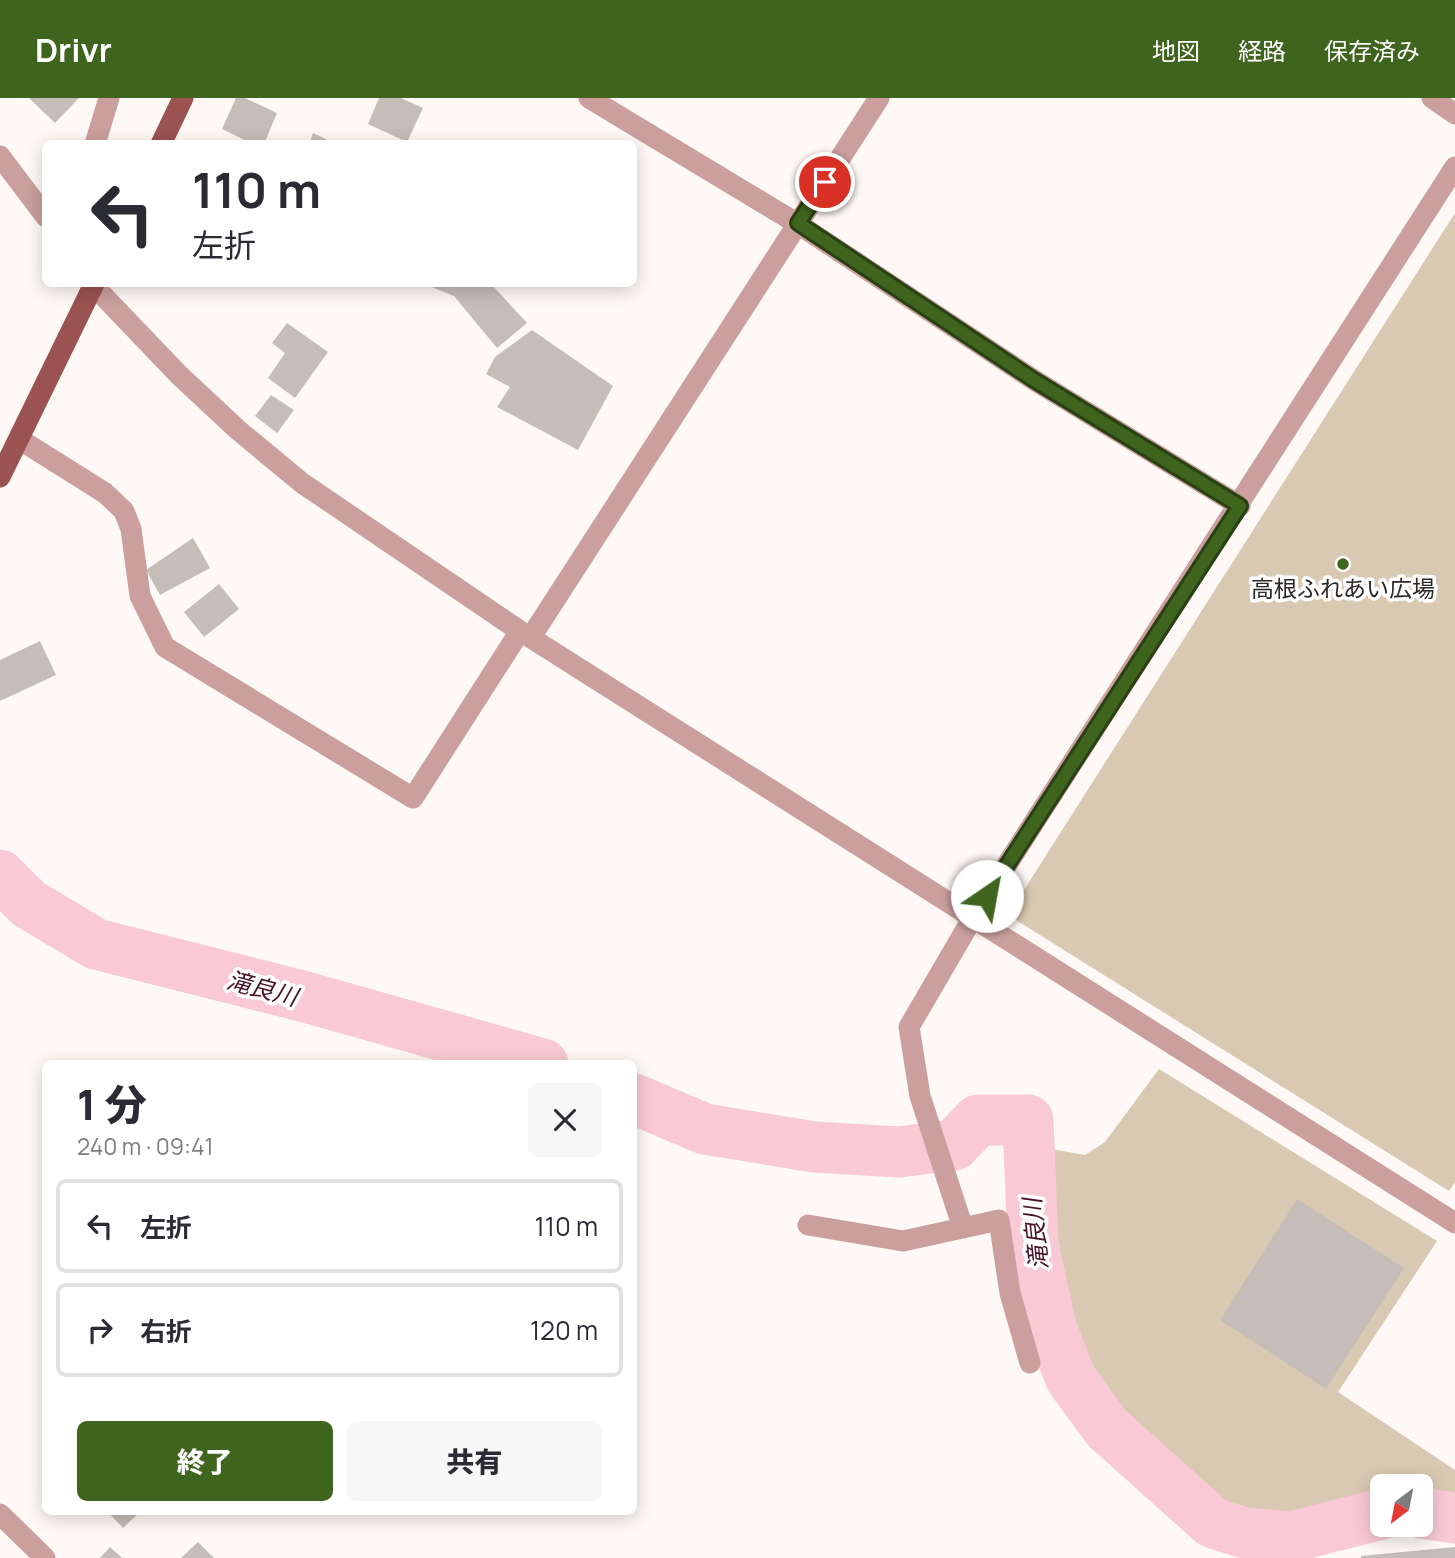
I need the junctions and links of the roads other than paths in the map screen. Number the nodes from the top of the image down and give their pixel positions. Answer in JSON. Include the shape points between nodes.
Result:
{"nodes":[{"id":1,"x":109,"y":98,"type":"edge"},
{"id":2,"x":183,"y":98,"type":"edge"},
{"id":3,"x":589,"y":98,"type":"edge"},
{"id":4,"x":879,"y":98,"type":"edge"},
{"id":5,"x":1432,"y":98,"type":"edge"},
{"id":6,"x":1455,"y":114,"type":"edge"},
{"id":7,"x":96,"y":140,"type":"edge"},
{"id":8,"x":163,"y":140,"type":"edge"},
{"id":9,"x":0,"y":156,"type":"edge"},
{"id":10,"x":1455,"y":167,"type":"edge"},
{"id":11,"x":42,"y":204,"type":"edge"},
{"id":12,"x":798,"y":223,"type":"junction"},
{"id":13,"x":92,"y":287,"type":"edge"},
{"id":14,"x":96,"y":287,"type":"edge"},
{"id":15,"x":19,"y":439,"type":"junction"},
{"id":16,"x":0,"y":477,"type":"edge"},
{"id":17,"x":1240,"y":506,"type":"junction"},
{"id":18,"x":526,"y":634,"type":"junction"},
{"id":19,"x":972,"y":919,"type":"junction"},
{"id":20,"x":1453,"y":1218,"type":"edge"},
{"id":21,"x":808,"y":1225,"type":"dead end"},
{"id":22,"x":963,"y":1228,"type":"junction"},
{"id":23,"x":1030,"y":1363,"type":"dead end"},
{"id":24,"x":0,"y":1514,"type":"edge"},
{"id":25,"x":45,"y":1558,"type":"edge"}],
"edges":[{"from":1,"to":7,"type":"street"},
{"from":2,"to":8,"type":"main road"},
{"from":3,"to":12,"type":"street"},
{"from":4,"to":12,"type":"street"},
{"from":5,"to":6,"type":"street"},
{"from":9,"to":11,"type":"street"},
{"from":10,"to":17,"type":"street"},
{"from":12,"to":17,"type":"street","via":[[1034,380]]},
{"from":12,"to":18,"type":"street"},
{"from":13,"to":15,"type":"main road"},
{"from":14,"to":18,"type":"street","via":[[189,384],[302,483]]},
{"from":15,"to":16,"type":"main road"},
{"from":15,"to":18,"type":"street","via":[[105,493],[124,511],[131,529],[140,596],[165,647],[412,797]]},
{"from":17,"to":19,"type":"street"},
{"from":18,"to":19,"type":"street"},
{"from":19,"to":20,"type":"street"},
{"from":19,"to":22,"type":"street","via":[[909,1027],[919,1091]]},
{"from":21,"to":22,"type":"street","via":[[903,1241]]},
{"from":22,"to":23,"type":"street","via":[[999,1220],[1010,1293]]},
{"from":24,"to":25,"type":"street"}]}
